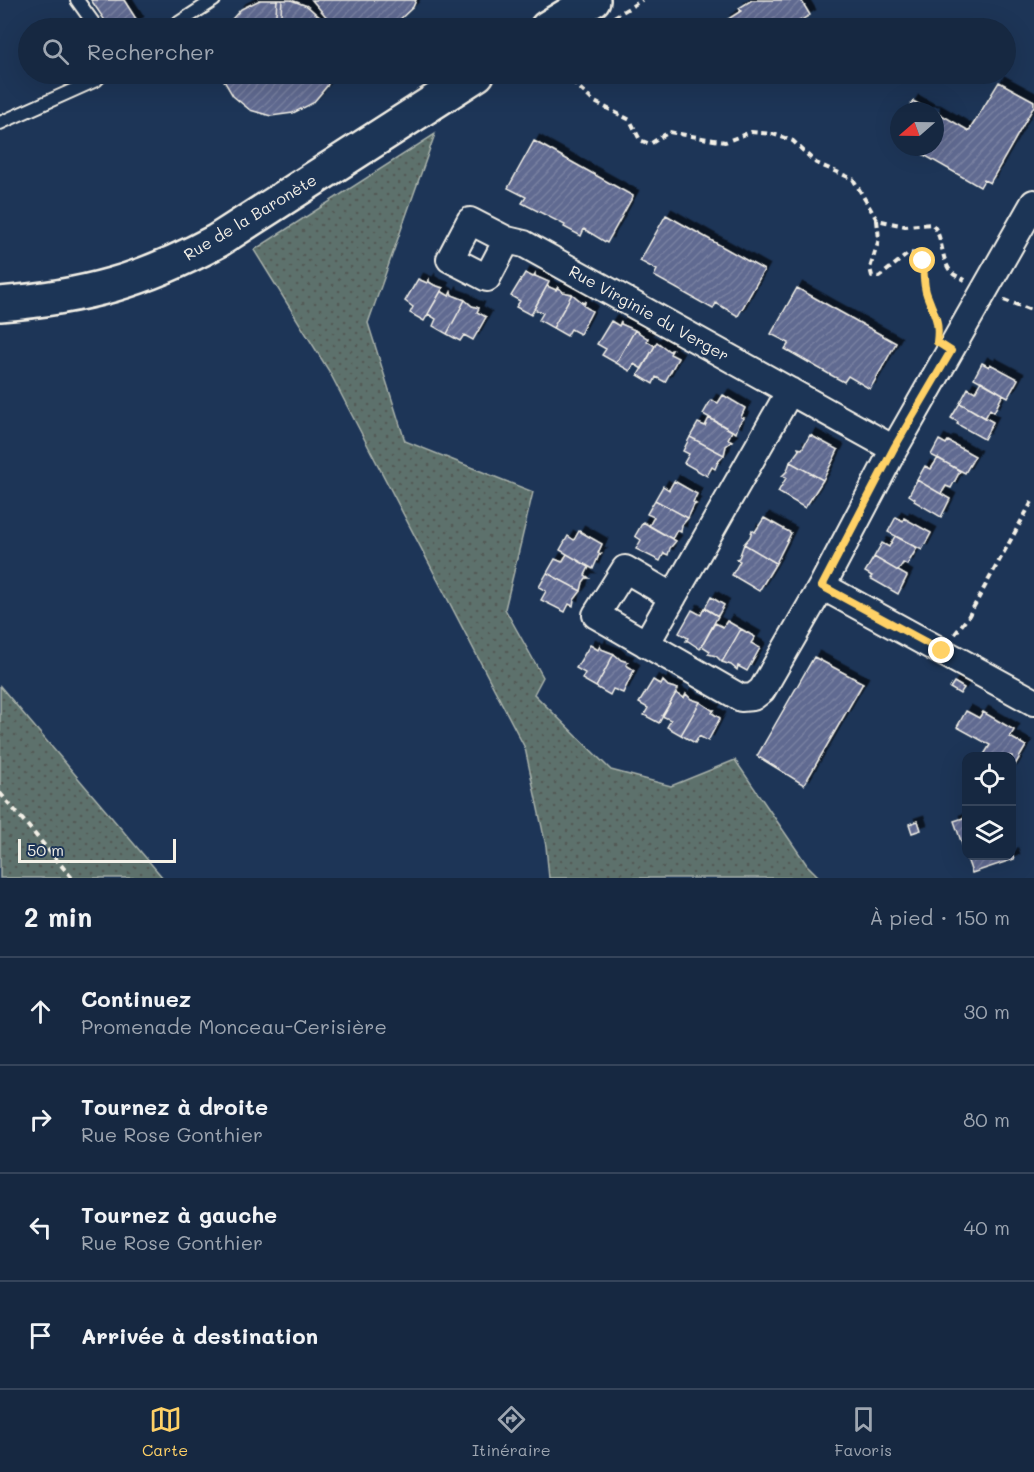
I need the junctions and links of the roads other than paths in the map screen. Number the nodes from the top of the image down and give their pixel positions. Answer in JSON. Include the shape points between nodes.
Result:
{"nodes":[{"id":1,"x":77,"y":0,"type":"edge"},
{"id":2,"x":213,"y":0,"type":"edge"},
{"id":3,"x":602,"y":9,"type":"edge"},
{"id":4,"x":89,"y":18,"type":"edge"},
{"id":5,"x":186,"y":18,"type":"edge"},
{"id":6,"x":576,"y":18,"type":"edge"},
{"id":7,"x":87,"y":84,"type":"edge"},
{"id":8,"x":461,"y":84,"type":"edge"},
{"id":9,"x":0,"y":123,"type":"edge"},
{"id":10,"x":1034,"y":203,"type":"edge"},
{"id":11,"x":507,"y":240,"type":"dead end"},
{"id":12,"x":0,"y":304,"type":"edge"},
{"id":13,"x":790,"y":391,"type":"junction"},
{"id":14,"x":894,"y":448,"type":"junction"},
{"id":15,"x":822,"y":586,"type":"junction"},
{"id":16,"x":673,"y":597,"type":"junction"},
{"id":17,"x":646,"y":644,"type":"junction"},
{"id":18,"x":1034,"y":702,"type":"edge"}],
"edges":[{"from":1,"to":4,"type":"lane"},
{"from":2,"to":5,"type":"lane"},
{"from":3,"to":6,"type":"street"},
{"from":7,"to":9,"type":"lane"},
{"from":8,"to":12,"type":"street","name":"Rue de la Baronète","via":[[190,256],[118,285]]},
{"from":10,"to":14,"type":"street"},
{"from":11,"to":13,"type":"street","name":"Rue Virginie du Verger","via":[[524,244]]},
{"from":13,"to":14,"type":"street","name":"Rue Virginie du Verger"},
{"from":13,"to":16,"type":"street"},
{"from":14,"to":15,"type":"street"},
{"from":15,"to":17,"type":"street","via":[[762,690],[753,696],[741,698]]},
{"from":15,"to":18,"type":"street"},
{"from":16,"to":17,"type":"street"},
{"from":16,"to":17,"type":"street","via":[[625,569],[596,615]]}]}
